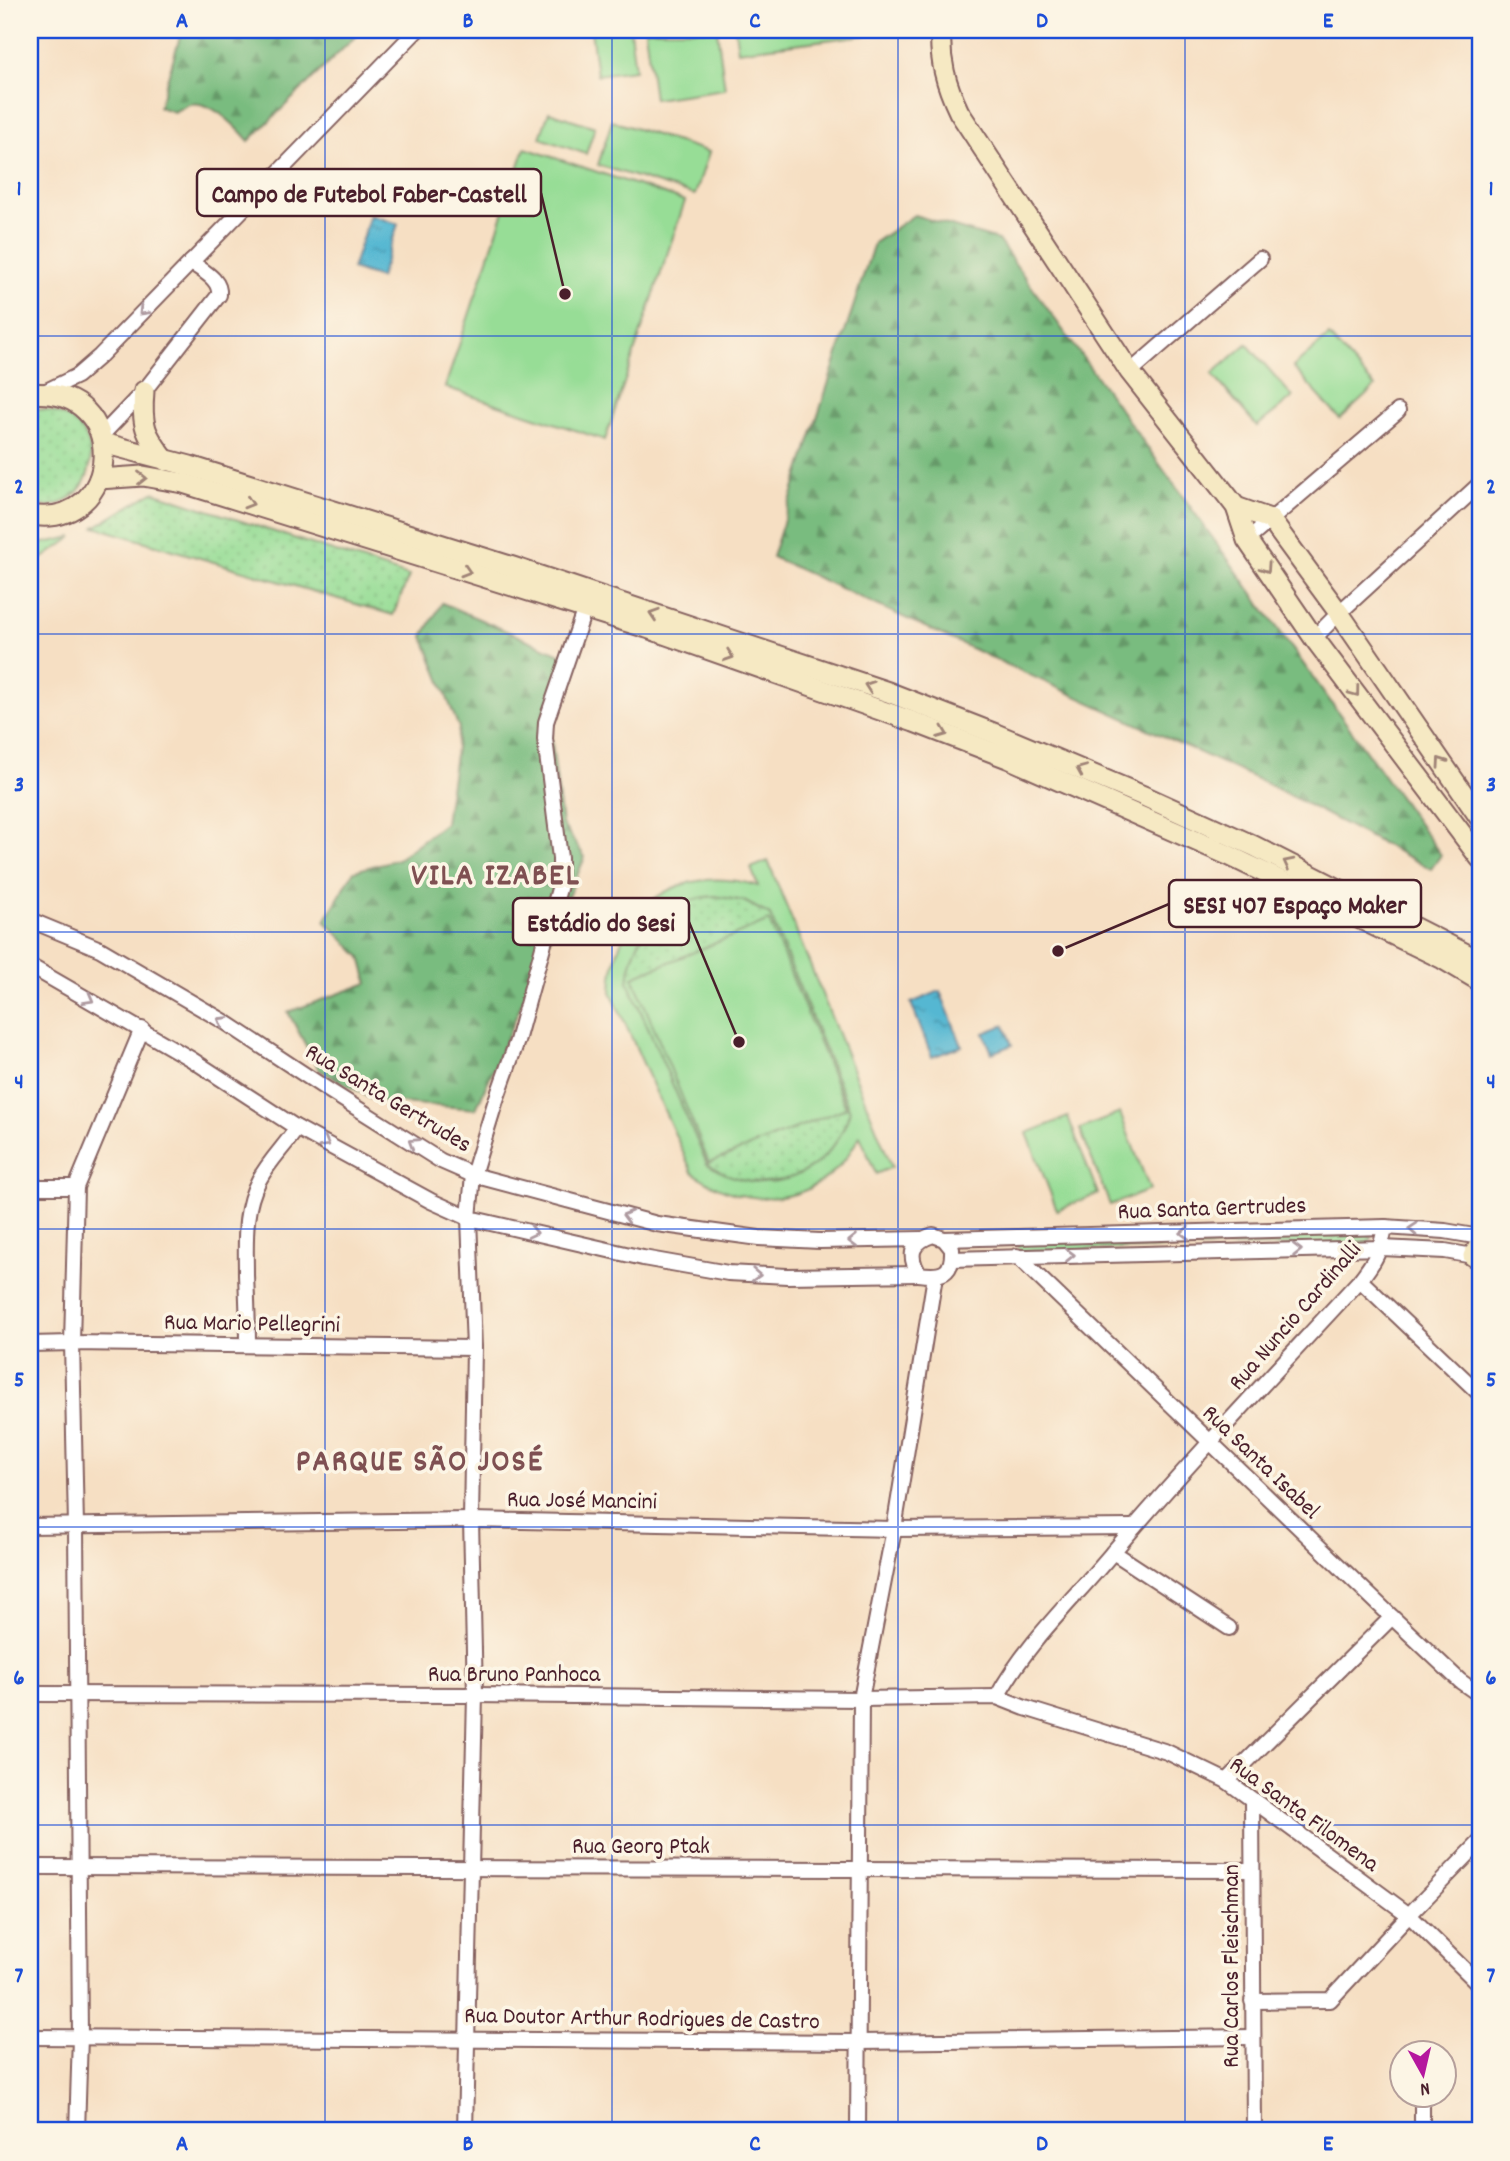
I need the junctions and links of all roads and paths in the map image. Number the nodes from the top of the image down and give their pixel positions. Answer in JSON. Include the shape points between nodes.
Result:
{"nodes":[{"id":1,"x":417,"y":30,"type":"edge"},
{"id":2,"x":941,"y":30,"type":"edge"},
{"id":3,"x":1260,"y":259,"type":"dead end"},
{"id":4,"x":191,"y":262,"type":"junction"},
{"id":5,"x":1130,"y":372,"type":"junction"},
{"id":6,"x":144,"y":391,"type":"junction"},
{"id":7,"x":36,"y":393,"type":"edge"},
{"id":8,"x":1398,"y":411,"type":"dead end"},
{"id":9,"x":102,"y":439,"type":"junction"},
{"id":10,"x":166,"y":461,"type":"junction"},
{"id":11,"x":99,"y":479,"type":"junction"},
{"id":12,"x":1480,"y":484,"type":"edge"},
{"id":13,"x":1236,"y":508,"type":"junction"},
{"id":14,"x":1270,"y":519,"type":"junction"},
{"id":15,"x":33,"y":520,"type":"edge"},
{"id":16,"x":1247,"y":540,"type":"junction"},
{"id":17,"x":585,"y":608,"type":"junction"},
{"id":18,"x":1339,"y":613,"type":"junction"},
{"id":19,"x":1314,"y":638,"type":"junction"},
{"id":20,"x":1480,"y":818,"type":"edge"},
{"id":21,"x":1480,"y":858,"type":"edge"},
{"id":22,"x":30,"y":920,"type":"edge"},
{"id":23,"x":1480,"y":961,"type":"edge"},
{"id":24,"x":30,"y":966,"type":"edge"},
{"id":25,"x":1480,"y":981,"type":"edge"},
{"id":26,"x":142,"y":1029,"type":"junction"},
{"id":27,"x":297,"y":1128,"type":"junction"},
{"id":28,"x":473,"y":1175,"type":"junction"},
{"id":29,"x":30,"y":1187,"type":"edge"},
{"id":30,"x":76,"y":1187,"type":"junction"},
{"id":31,"x":469,"y":1218,"type":"junction"},
{"id":32,"x":1385,"y":1227,"type":"junction"},
{"id":33,"x":921,"y":1239,"type":"junction"},
{"id":34,"x":944,"y":1240,"type":"junction"},
{"id":35,"x":1382,"y":1248,"type":"junction"},
{"id":36,"x":1478,"y":1248,"type":"edge"},
{"id":37,"x":1017,"y":1256,"type":"junction"},
{"id":38,"x":952,"y":1259,"type":"junction"},
{"id":39,"x":919,"y":1274,"type":"junction"},
{"id":40,"x":935,"y":1276,"type":"junction"},
{"id":41,"x":1360,"y":1280,"type":"junction"},
{"id":42,"x":72,"y":1343,"type":"junction"},
{"id":43,"x":30,"y":1344,"type":"edge"},
{"id":44,"x":248,"y":1345,"type":"junction"},
{"id":45,"x":474,"y":1348,"type":"junction"},
{"id":46,"x":1480,"y":1394,"type":"edge"},
{"id":47,"x":1210,"y":1443,"type":"junction"},
{"id":48,"x":471,"y":1520,"type":"junction"},
{"id":49,"x":30,"y":1526,"type":"edge"},
{"id":50,"x":76,"y":1526,"type":"junction"},
{"id":51,"x":1134,"y":1527,"type":"junction"},
{"id":52,"x":894,"y":1529,"type":"junction"},
{"id":53,"x":1113,"y":1552,"type":"junction"},
{"id":54,"x":1392,"y":1617,"type":"junction"},
{"id":55,"x":1229,"y":1628,"type":"dead end"},
{"id":56,"x":30,"y":1694,"type":"edge"},
{"id":57,"x":76,"y":1694,"type":"junction"},
{"id":58,"x":475,"y":1695,"type":"junction"},
{"id":59,"x":1480,"y":1695,"type":"edge"},
{"id":60,"x":997,"y":1697,"type":"junction"},
{"id":61,"x":861,"y":1699,"type":"junction"},
{"id":62,"x":1227,"y":1781,"type":"junction"},
{"id":63,"x":1252,"y":1800,"type":"junction"},
{"id":64,"x":1480,"y":1842,"type":"edge"},
{"id":65,"x":30,"y":1867,"type":"edge"},
{"id":66,"x":78,"y":1867,"type":"junction"},
{"id":67,"x":469,"y":1867,"type":"junction"},
{"id":68,"x":860,"y":1869,"type":"junction"},
{"id":69,"x":1252,"y":1870,"type":"junction"},
{"id":70,"x":1409,"y":1915,"type":"junction"},
{"id":71,"x":1480,"y":1985,"type":"edge"},
{"id":72,"x":1252,"y":2001,"type":"junction"},
{"id":73,"x":30,"y":2037,"type":"edge"},
{"id":74,"x":80,"y":2037,"type":"junction"},
{"id":75,"x":1253,"y":2037,"type":"junction"},
{"id":76,"x":466,"y":2038,"type":"junction"},
{"id":77,"x":859,"y":2042,"type":"junction"},
{"id":78,"x":1422,"y":2108,"type":"edge"},
{"id":79,"x":77,"y":2131,"type":"edge"},
{"id":80,"x":465,"y":2131,"type":"edge"},
{"id":81,"x":858,"y":2131,"type":"edge"},
{"id":82,"x":1254,"y":2131,"type":"edge"},
{"id":83,"x":1422,"y":2131,"type":"edge"}],
"edges":[{"from":1,"to":4,"type":"street"},
{"from":2,"to":5,"type":"street","via":[[943,68],[959,112]]},
{"from":3,"to":5,"type":"street"},
{"from":4,"to":6,"type":"street","via":[[218,283],[219,295]]},
{"from":4,"to":7,"type":"street","one_way":true,"via":[[77,376]]},
{"from":5,"to":13,"type":"street"},
{"from":6,"to":9,"type":"street"},
{"from":6,"to":10,"type":"street","via":[[146,432]]},
{"from":7,"to":9,"type":"street","via":[[77,404],[90,416]]},
{"from":8,"to":14,"type":"street"},
{"from":9,"to":10,"type":"street"},
{"from":9,"to":11,"type":"street","via":[[104,461]]},
{"from":23,"to":10,"type":"street","one_way":true,"via":[[1254,846],[912,701],[513,567]]},
{"from":11,"to":15,"type":"street","via":[[76,507]]},
{"from":11,"to":17,"type":"street","one_way":true,"via":[[143,476],[183,483]]},
{"from":12,"to":18,"type":"street"},
{"from":13,"to":14,"type":"street"},
{"from":13,"to":16,"type":"street"},
{"from":14,"to":16,"type":"street"},
{"from":14,"to":18,"type":"street"},
{"from":16,"to":19,"type":"street","one_way":true},
{"from":17,"to":25,"type":"street","one_way":true,"via":[[790,677],[1010,759],[1228,855]]},
{"from":17,"to":28,"type":"street","via":[[546,722],[560,885],[517,1041]]},
{"from":18,"to":19,"type":"street"},
{"from":20,"to":18,"type":"street","one_way":true},
{"from":19,"to":21,"type":"street","one_way":true},
{"from":28,"to":22,"type":"street","name":"Rua Santa Gertrudes","one_way":true,"via":[[441,1161],[225,1022],[100,949]]},
{"from":24,"to":26,"type":"street","one_way":true},
{"from":26,"to":27,"type":"street"},
{"from":26,"to":30,"type":"street"},
{"from":27,"to":31,"type":"street","one_way":true},
{"from":27,"to":44,"type":"street","via":[[258,1180],[245,1223]]},
{"from":28,"to":31,"type":"street"},
{"from":33,"to":28,"type":"street","name":"Rua Santa Gertrudes","one_way":true,"via":[[759,1238],[657,1224]]},
{"from":29,"to":30,"type":"street"},
{"from":30,"to":42,"type":"street"},
{"from":31,"to":39,"type":"street","one_way":true,"via":[[728,1273]]},
{"from":31,"to":45,"type":"street"},
{"from":32,"to":34,"type":"street","name":"Rua Santa Gertrudes","one_way":true},
{"from":32,"to":35,"type":"street","name":"Rua Nuncio Cardinalli"},
{"from":36,"to":32,"type":"street","name":"Rua Santa Gertrudes","one_way":true,"via":[[1445,1231]]},
{"from":33,"to":34,"type":"street","via":[[933,1235]]},
{"from":33,"to":39,"type":"street","via":[[912,1251]]},
{"from":34,"to":38,"type":"street","via":[[952,1249]]},
{"from":35,"to":36,"type":"street","name":"Rua Santa Gertrudes"},
{"from":37,"to":35,"type":"street","name":"Rua Santa Gertrudes","one_way":true},
{"from":35,"to":41,"type":"street","name":"Rua Nuncio Cardinalli"},
{"from":37,"to":38,"type":"street","name":"Rua Santa Gertrudes"},
{"from":37,"to":47,"type":"street","name":"Rua Santa Isabel"},
{"from":38,"to":40,"type":"street","via":[[944,1273]]},
{"from":39,"to":40,"type":"street"},
{"from":40,"to":52,"type":"street"},
{"from":41,"to":46,"type":"street"},
{"from":41,"to":47,"type":"street","name":"Rua Nuncio Cardinalli"},
{"from":42,"to":43,"type":"street","name":"Rua Mario Pellegrini"},
{"from":42,"to":44,"type":"street","name":"Rua Mario Pellegrini"},
{"from":42,"to":50,"type":"street"},
{"from":44,"to":45,"type":"street","name":"Rua Mario Pellegrini"},
{"from":45,"to":48,"type":"street"},
{"from":47,"to":51,"type":"street","name":"Rua Nuncio Cardinalli"},
{"from":47,"to":54,"type":"street","name":"Rua Santa Isabel"},
{"from":48,"to":50,"type":"street","name":"Rua José Mancini"},
{"from":48,"to":52,"type":"street","name":"Rua José Mancini"},
{"from":48,"to":58,"type":"street"},
{"from":49,"to":50,"type":"street","name":"Rua José Mancini"},
{"from":50,"to":57,"type":"street"},
{"from":51,"to":52,"type":"street","name":"Rua José Mancini"},
{"from":51,"to":53,"type":"street","name":"Rua Nuncio Cardinalli"},
{"from":52,"to":61,"type":"street"},
{"from":53,"to":55,"type":"street"},
{"from":53,"to":60,"type":"street","name":"Rua Nuncio Cardinalli","via":[[1027,1650]]},
{"from":54,"to":59,"type":"street","name":"Rua Santa Isabel"},
{"from":54,"to":62,"type":"street"},
{"from":56,"to":57,"type":"street","name":"Rua Bruno Panhoca"},
{"from":57,"to":58,"type":"street","name":"Rua Bruno Panhoca"},
{"from":57,"to":66,"type":"street"},
{"from":58,"to":61,"type":"street","name":"Rua Bruno Panhoca"},
{"from":58,"to":67,"type":"street"},
{"from":60,"to":61,"type":"street","name":"Rua Bruno Panhoca"},
{"from":60,"to":62,"type":"street","name":"Rua Santa Filomena","via":[[1167,1752]]},
{"from":61,"to":68,"type":"street"},
{"from":62,"to":63,"type":"street","name":"Rua Santa Filomena"},
{"from":63,"to":69,"type":"street","name":"Rua Carlos Fleischman"},
{"from":63,"to":70,"type":"street","name":"Rua Santa Filomena"},
{"from":64,"to":70,"type":"street"},
{"from":65,"to":66,"type":"street","name":"Rua Georg Ptak"},
{"from":66,"to":67,"type":"street","name":"Rua Georg Ptak"},
{"from":66,"to":74,"type":"street"},
{"from":67,"to":68,"type":"street","name":"Rua Georg Ptak"},
{"from":67,"to":76,"type":"street"},
{"from":68,"to":69,"type":"street","name":"Rua Georg Ptak"},
{"from":68,"to":77,"type":"street"},
{"from":69,"to":72,"type":"street","name":"Rua Carlos Fleischman"},
{"from":70,"to":71,"type":"street","name":"Rua Santa Filomena"},
{"from":70,"to":72,"type":"street","via":[[1330,2000]]},
{"from":72,"to":75,"type":"street","name":"Rua Carlos Fleischman"},
{"from":73,"to":74,"type":"street","name":"Rua Doutor Arthur Rodrigues de Castro"},
{"from":74,"to":76,"type":"street","name":"Rua Doutor Arthur Rodrigues de Castro"},
{"from":74,"to":79,"type":"street"},
{"from":75,"to":77,"type":"street","name":"Rua Doutor Arthur Rodrigues de Castro"},
{"from":75,"to":82,"type":"street","name":"Rua Carlos Fleischman"},
{"from":76,"to":77,"type":"street","name":"Rua Doutor Arthur Rodrigues de Castro"},
{"from":76,"to":80,"type":"street"},
{"from":77,"to":81,"type":"street"},
{"from":78,"to":83,"type":"street"}]}
